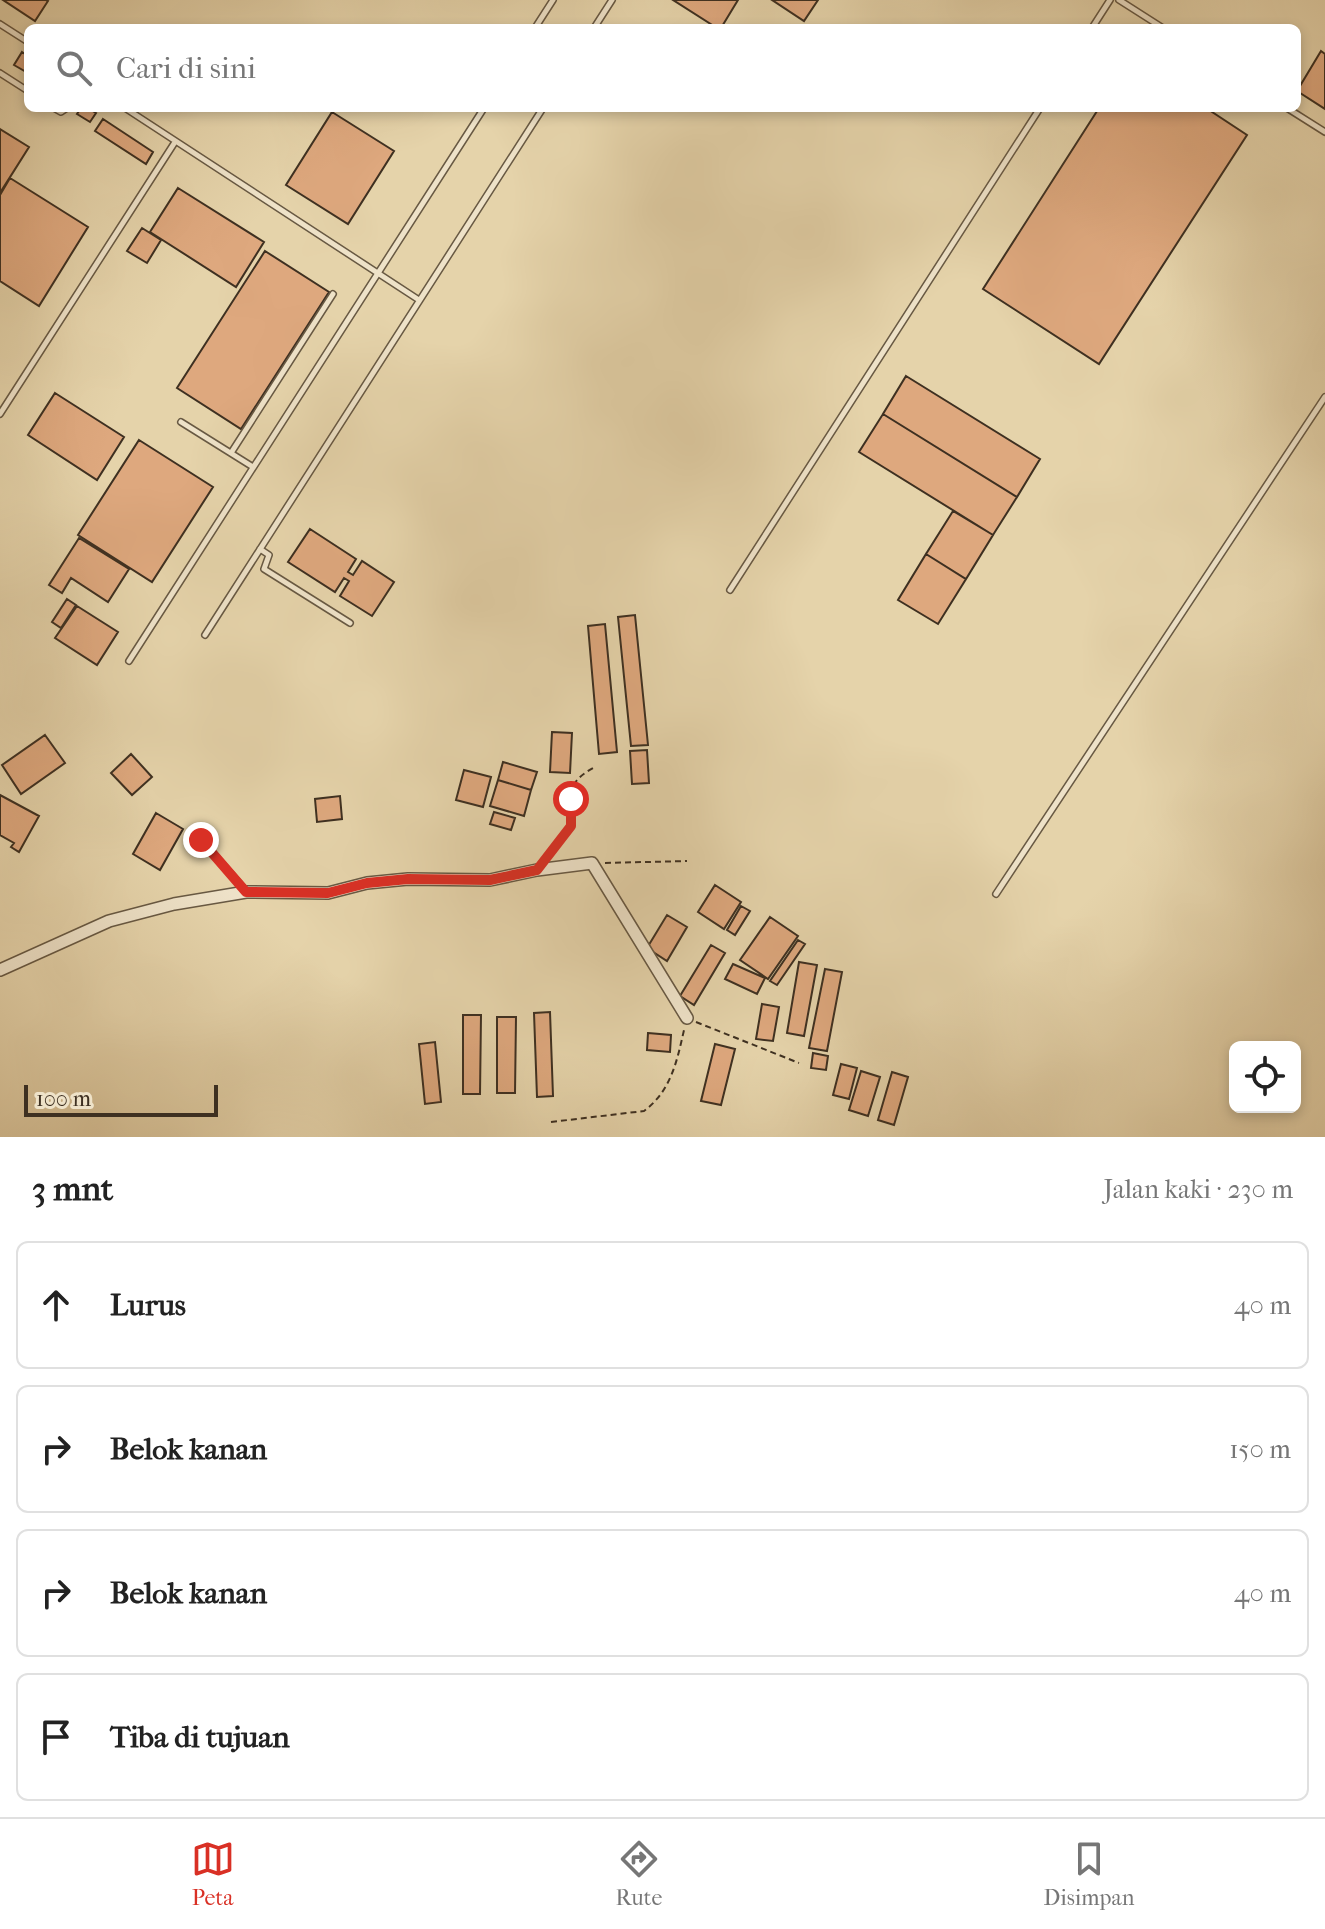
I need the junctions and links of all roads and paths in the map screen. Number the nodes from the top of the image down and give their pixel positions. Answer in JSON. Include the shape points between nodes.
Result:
{"nodes":[{"id":1,"x":553,"y":0,"type":"edge"},
{"id":2,"x":612,"y":0,"type":"edge"},
{"id":3,"x":1110,"y":0,"type":"edge"},
{"id":4,"x":1119,"y":0,"type":"edge"},
{"id":5,"x":0,"y":24,"type":"edge"},
{"id":6,"x":538,"y":24,"type":"edge"},
{"id":7,"x":597,"y":24,"type":"edge"},
{"id":8,"x":1095,"y":24,"type":"edge"},
{"id":9,"x":1157,"y":24,"type":"edge"},
{"id":10,"x":24,"y":39,"type":"edge"},
{"id":11,"x":0,"y":73,"type":"edge"},
{"id":12,"x":24,"y":88,"type":"edge"},
{"id":13,"x":131,"y":112,"type":"edge"},
{"id":14,"x":481,"y":112,"type":"edge"},
{"id":15,"x":540,"y":112,"type":"edge"},
{"id":16,"x":1037,"y":112,"type":"edge"},
{"id":17,"x":1293,"y":112,"type":"edge"},
{"id":18,"x":1325,"y":132,"type":"edge"},
{"id":19,"x":175,"y":142,"type":"junction"},
{"id":20,"x":377,"y":273,"type":"junction"},
{"id":21,"x":333,"y":294,"type":"dead end"},
{"id":22,"x":420,"y":300,"type":"junction"},
{"id":23,"x":1325,"y":397,"type":"edge"},
{"id":24,"x":0,"y":414,"type":"edge"},
{"id":25,"x":181,"y":422,"type":"dead end"},
{"id":26,"x":231,"y":453,"type":"junction"},
{"id":27,"x":253,"y":467,"type":"junction"},
{"id":28,"x":260,"y":549,"type":"junction"},
{"id":29,"x":730,"y":590,"type":"dead end"},
{"id":30,"x":350,"y":623,"type":"dead end"},
{"id":31,"x":205,"y":635,"type":"dead end"},
{"id":32,"x":129,"y":661,"type":"dead end"},
{"id":33,"x":593,"y":768,"type":"dead end"},
{"id":34,"x":201,"y":840,"type":"dead end"},
{"id":35,"x":687,"y":861,"type":"dead end"},
{"id":36,"x":592,"y":863,"type":"junction"},
{"id":37,"x":537,"y":870,"type":"junction"},
{"id":38,"x":246,"y":892,"type":"junction"},
{"id":39,"x":996,"y":894,"type":"dead end"},
{"id":40,"x":0,"y":970,"type":"edge"},
{"id":41,"x":687,"y":1018,"type":"junction"},
{"id":42,"x":799,"y":1063,"type":"dead end"},
{"id":43,"x":551,"y":1122,"type":"dead end"}],
"edges":[{"from":1,"to":6,"type":"lane"},
{"from":2,"to":7,"type":"lane"},
{"from":3,"to":8,"type":"lane"},
{"from":4,"to":9,"type":"lane"},
{"from":5,"to":10,"type":"lane"},
{"from":11,"to":12,"type":"lane"},
{"from":13,"to":19,"type":"lane"},
{"from":14,"to":20,"type":"lane"},
{"from":15,"to":22,"type":"lane"},
{"from":16,"to":29,"type":"lane"},
{"from":17,"to":18,"type":"lane"},
{"from":19,"to":20,"type":"lane"},
{"from":19,"to":24,"type":"lane"},
{"from":20,"to":22,"type":"lane"},
{"from":20,"to":27,"type":"lane"},
{"from":21,"to":26,"type":"lane"},
{"from":22,"to":28,"type":"lane"},
{"from":23,"to":39,"type":"lane"},
{"from":25,"to":26,"type":"lane"},
{"from":26,"to":27,"type":"lane"},
{"from":27,"to":32,"type":"lane"},
{"from":28,"to":30,"type":"lane","via":[[269,555],[264,569]]},
{"from":28,"to":31,"type":"lane"},
{"from":33,"to":37,"type":"path","via":[[575,784],[571,826]]},
{"from":34,"to":38,"type":"lane"},
{"from":35,"to":36,"type":"path"},
{"from":36,"to":37,"type":"street"},
{"from":36,"to":41,"type":"street"},
{"from":37,"to":38,"type":"street","via":[[490,880],[367,883],[328,893]]},
{"from":38,"to":40,"type":"street","via":[[109,921]]},
{"from":41,"to":42,"type":"path"},
{"from":41,"to":43,"type":"path","via":[[676,1067],[656,1102],[630,1114]]}]}
